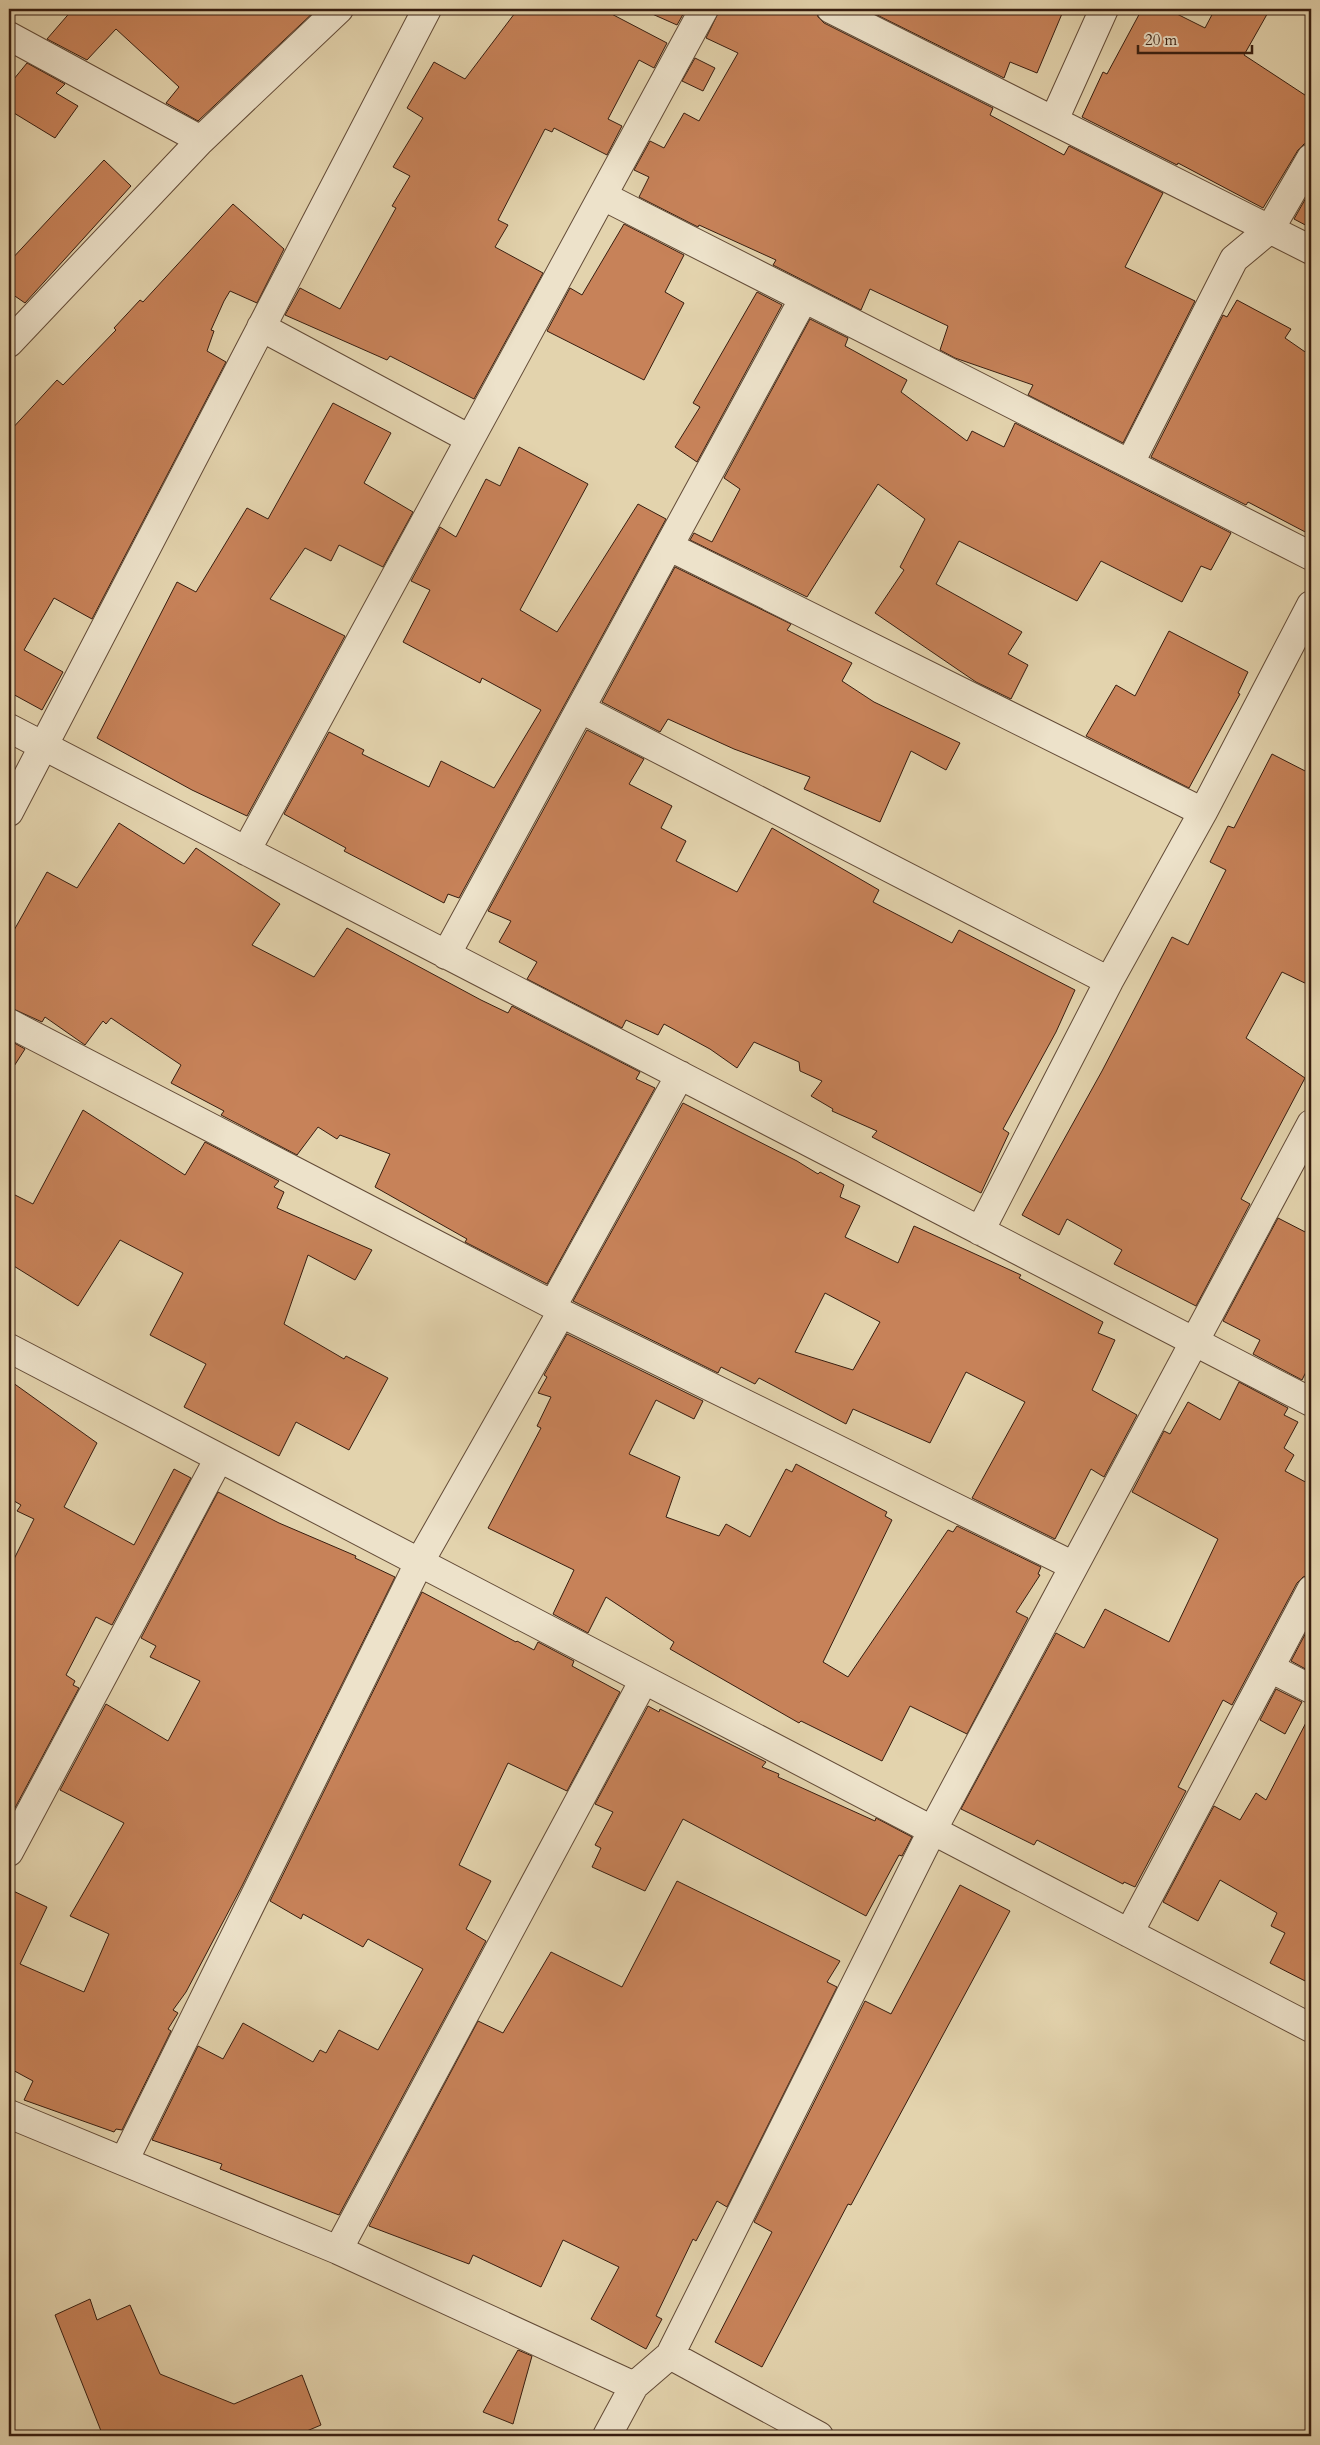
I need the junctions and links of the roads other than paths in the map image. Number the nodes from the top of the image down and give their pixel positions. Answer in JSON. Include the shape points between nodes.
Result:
{"nodes":[{"id":1,"x":338,"y":9,"type":"edge"},
{"id":2,"x":427,"y":9,"type":"edge"},
{"id":3,"x":704,"y":9,"type":"edge"},
{"id":4,"x":830,"y":9,"type":"edge"},
{"id":5,"x":1104,"y":9,"type":"edge"},
{"id":6,"x":9,"y":36,"type":"edge"},
{"id":7,"x":1054,"y":120,"type":"junction"},
{"id":8,"x":201,"y":140,"type":"junction"},
{"id":9,"x":1311,"y":158,"type":"edge"},
{"id":10,"x":603,"y":196,"type":"junction"},
{"id":11,"x":1270,"y":229,"type":"junction"},
{"id":12,"x":1311,"y":250,"type":"edge"},
{"id":13,"x":804,"y":298,"type":"junction"},
{"id":14,"x":261,"y":327,"type":"junction"},
{"id":15,"x":9,"y":343,"type":"edge"},
{"id":16,"x":470,"y":439,"type":"junction"},
{"id":17,"x":1130,"y":464,"type":"junction"},
{"id":18,"x":670,"y":547,"type":"junction"},
{"id":19,"x":1311,"y":556,"type":"edge"},
{"id":20,"x":1311,"y":604,"type":"edge"},
{"id":21,"x":581,"y":709,"type":"junction"},
{"id":22,"x":9,"y":728,"type":"edge"},
{"id":23,"x":43,"y":746,"type":"junction"},
{"id":24,"x":9,"y":812,"type":"edge"},
{"id":25,"x":1203,"y":812,"type":"junction"},
{"id":26,"x":246,"y":851,"type":"junction"},
{"id":27,"x":446,"y":955,"type":"junction"},
{"id":28,"x":1109,"y":981,"type":"junction"},
{"id":29,"x":9,"y":1023,"type":"edge"},
{"id":30,"x":680,"y":1074,"type":"junction"},
{"id":31,"x":1311,"y":1124,"type":"edge"},
{"id":32,"x":980,"y":1230,"type":"junction"},
{"id":33,"x":557,"y":1309,"type":"junction"},
{"id":34,"x":1195,"y":1342,"type":"junction"},
{"id":35,"x":9,"y":1348,"type":"edge"},
{"id":36,"x":1311,"y":1402,"type":"edge"},
{"id":37,"x":219,"y":1458,"type":"junction"},
{"id":38,"x":419,"y":1563,"type":"junction"},
{"id":39,"x":1074,"y":1566,"type":"junction"},
{"id":40,"x":1311,"y":1590,"type":"edge"},
{"id":41,"x":1270,"y":1668,"type":"junction"},
{"id":42,"x":644,"y":1680,"type":"junction"},
{"id":43,"x":1311,"y":1689,"type":"edge"},
{"id":44,"x":932,"y":1831,"type":"junction"},
{"id":45,"x":9,"y":1852,"type":"edge"},
{"id":46,"x":1129,"y":1933,"type":"junction"},
{"id":47,"x":1311,"y":2028,"type":"edge"},
{"id":48,"x":9,"y":2114,"type":"edge"},
{"id":49,"x":124,"y":2161,"type":"junction"},
{"id":50,"x":338,"y":2250,"type":"junction"},
{"id":51,"x":670,"y":2355,"type":"junction"},
{"id":52,"x":634,"y":2386,"type":"junction"},
{"id":53,"x":607,"y":2436,"type":"edge"},
{"id":54,"x":820,"y":2436,"type":"edge"}],
"edges":[{"from":1,"to":8,"type":"street"},
{"from":2,"to":14,"type":"street"},
{"from":3,"to":10,"type":"street"},
{"from":4,"to":7,"type":"street"},
{"from":5,"to":7,"type":"street"},
{"from":6,"to":8,"type":"street"},
{"from":7,"to":11,"type":"street"},
{"from":8,"to":15,"type":"street"},
{"from":9,"to":11,"type":"street"},
{"from":10,"to":13,"type":"street"},
{"from":10,"to":16,"type":"street"},
{"from":11,"to":12,"type":"street"},
{"from":11,"to":17,"type":"street","via":[[1234,259]]},
{"from":13,"to":17,"type":"street"},
{"from":13,"to":18,"type":"street"},
{"from":14,"to":16,"type":"street"},
{"from":14,"to":23,"type":"street"},
{"from":16,"to":26,"type":"street"},
{"from":17,"to":19,"type":"street"},
{"from":18,"to":21,"type":"street"},
{"from":18,"to":25,"type":"street"},
{"from":20,"to":25,"type":"street"},
{"from":21,"to":27,"type":"street"},
{"from":21,"to":28,"type":"street"},
{"from":22,"to":23,"type":"street"},
{"from":23,"to":24,"type":"street"},
{"from":23,"to":26,"type":"street"},
{"from":25,"to":28,"type":"street"},
{"from":26,"to":27,"type":"street"},
{"from":27,"to":30,"type":"street"},
{"from":28,"to":32,"type":"street"},
{"from":29,"to":33,"type":"street"},
{"from":30,"to":32,"type":"street"},
{"from":30,"to":33,"type":"street"},
{"from":31,"to":34,"type":"street"},
{"from":32,"to":34,"type":"street"},
{"from":33,"to":38,"type":"street"},
{"from":33,"to":39,"type":"street"},
{"from":34,"to":36,"type":"street"},
{"from":34,"to":39,"type":"street"},
{"from":35,"to":37,"type":"street"},
{"from":37,"to":38,"type":"street"},
{"from":37,"to":45,"type":"street"},
{"from":38,"to":42,"type":"street"},
{"from":38,"to":49,"type":"street"},
{"from":39,"to":44,"type":"street"},
{"from":40,"to":41,"type":"street"},
{"from":41,"to":43,"type":"street"},
{"from":41,"to":46,"type":"street"},
{"from":42,"to":44,"type":"street"},
{"from":42,"to":50,"type":"street"},
{"from":44,"to":46,"type":"street"},
{"from":44,"to":51,"type":"street"},
{"from":46,"to":47,"type":"street"},
{"from":48,"to":49,"type":"street"},
{"from":49,"to":50,"type":"street"},
{"from":50,"to":52,"type":"street"},
{"from":51,"to":52,"type":"street"},
{"from":51,"to":54,"type":"street"},
{"from":52,"to":53,"type":"street"}]}
